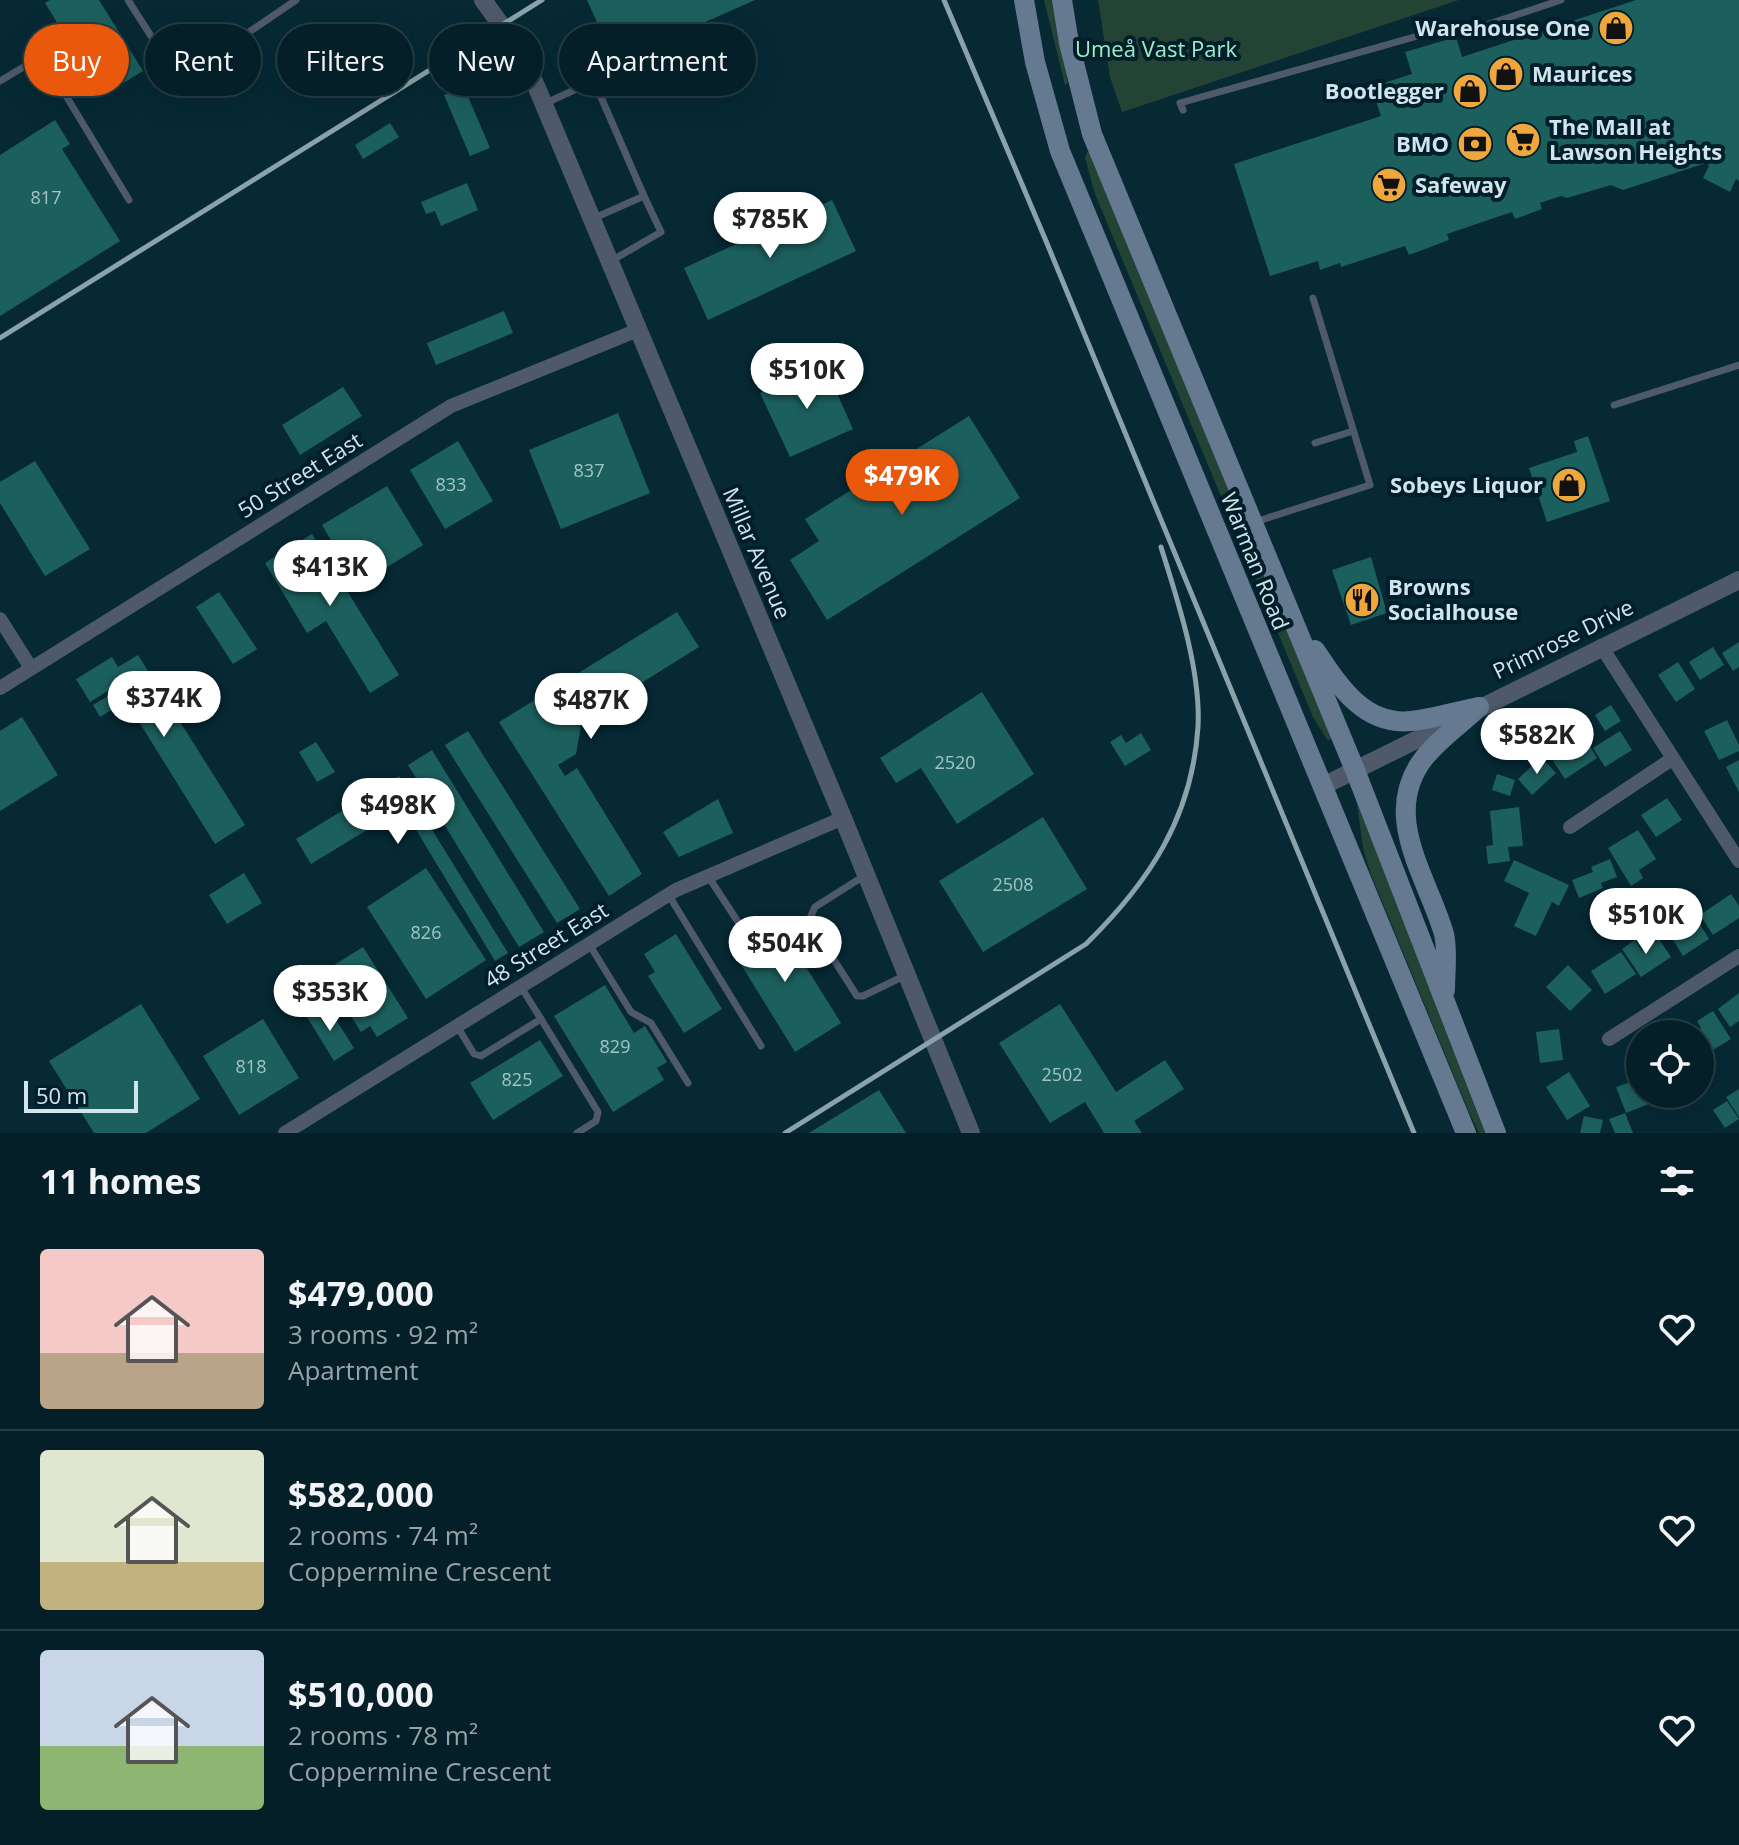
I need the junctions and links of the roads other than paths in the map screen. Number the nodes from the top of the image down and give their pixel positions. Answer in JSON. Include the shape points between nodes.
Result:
{"nodes":[{"id":1,"x":128,"y":0,"type":"edge"},
{"id":2,"x":1024,"y":0,"type":"edge"},
{"id":3,"x":1062,"y":0,"type":"edge"},
{"id":4,"x":1561,"y":0,"type":"edge"},
{"id":5,"x":290,"y":2,"type":"edge"},
{"id":6,"x":491,"y":3,"type":"edge"},
{"id":7,"x":0,"y":81,"type":"edge"},
{"id":8,"x":544,"y":104,"type":"junction"},
{"id":9,"x":1183,"y":110,"type":"dead end"},
{"id":10,"x":644,"y":196,"type":"junction"},
{"id":11,"x":129,"y":200,"type":"dead end"},
{"id":12,"x":592,"y":219,"type":"junction"},
{"id":13,"x":610,"y":262,"type":"junction"},
{"id":14,"x":1313,"y":298,"type":"dead end"},
{"id":15,"x":638,"y":330,"type":"junction"},
{"id":16,"x":1739,"y":365,"type":"edge"},
{"id":17,"x":1614,"y":405,"type":"dead end"},
{"id":18,"x":1353,"y":431,"type":"junction"},
{"id":19,"x":1315,"y":443,"type":"dead end"},
{"id":20,"x":1253,"y":522,"type":"junction"},
{"id":21,"x":1739,"y":580,"type":"edge"},
{"id":22,"x":1291,"y":614,"type":"junction"},
{"id":23,"x":0,"y":619,"type":"edge"},
{"id":24,"x":1601,"y":646,"type":"junction"},
{"id":25,"x":31,"y":668,"type":"junction"},
{"id":26,"x":0,"y":688,"type":"edge"},
{"id":27,"x":1479,"y":707,"type":"junction"},
{"id":28,"x":1672,"y":759,"type":"junction"},
{"id":29,"x":1355,"y":770,"type":"junction"},
{"id":30,"x":1323,"y":786,"type":"junction"},
{"id":31,"x":843,"y":818,"type":"junction"},
{"id":32,"x":1570,"y":827,"type":"dead end"},
{"id":33,"x":1739,"y":861,"type":"edge"},
{"id":34,"x":866,"y":875,"type":"junction"},
{"id":35,"x":708,"y":876,"type":"junction"},
{"id":36,"x":668,"y":894,"type":"junction"},
{"id":37,"x":738,"y":922,"type":"dead end"},
{"id":38,"x":589,"y":944,"type":"junction"},
{"id":39,"x":1739,"y":956,"type":"edge"},
{"id":40,"x":907,"y":975,"type":"junction"},
{"id":41,"x":521,"y":986,"type":"junction"},
{"id":42,"x":1445,"y":1002,"type":"junction"},
{"id":43,"x":541,"y":1019,"type":"junction"},
{"id":44,"x":457,"y":1026,"type":"junction"},
{"id":45,"x":1609,"y":1039,"type":"dead end"},
{"id":46,"x":761,"y":1046,"type":"dead end"},
{"id":47,"x":688,"y":1083,"type":"dead end"},
{"id":48,"x":285,"y":1133,"type":"edge"},
{"id":49,"x":577,"y":1133,"type":"edge"},
{"id":50,"x":971,"y":1133,"type":"edge"},
{"id":51,"x":1466,"y":1133,"type":"edge"},
{"id":52,"x":1496,"y":1133,"type":"edge"}],
"edges":[{"from":1,"to":5,"type":"lane","via":[[172,69],[181,74]]},
{"from":2,"to":30,"type":"main road","name":"Warman Road","via":[[1060,151]]},
{"from":3,"to":20,"type":"main road","name":"Warman Road","via":[[1092,134]]},
{"from":4,"to":9,"type":"lane","via":[[1465,32],[1439,30],[1180,103]]},
{"from":6,"to":8,"type":"street","name":"Millar Avenue"},
{"from":7,"to":11,"type":"lane","via":[[42,56]]},
{"from":8,"to":10,"type":"lane","via":[[594,81]]},
{"from":8,"to":12,"type":"street","name":"Millar Avenue"},
{"from":10,"to":12,"type":"lane"},
{"from":10,"to":13,"type":"lane","via":[[661,232]]},
{"from":12,"to":13,"type":"street","name":"Millar Avenue"},
{"from":13,"to":15,"type":"street","name":"Millar Avenue"},
{"from":14,"to":18,"type":"lane"},
{"from":15,"to":25,"type":"street","name":"50 Street East","via":[[451,406]]},
{"from":15,"to":31,"type":"street","name":"Millar Avenue"},
{"from":16,"to":17,"type":"lane"},
{"from":18,"to":19,"type":"lane"},
{"from":18,"to":20,"type":"lane","via":[[1370,485]]},
{"from":20,"to":22,"type":"main road","name":"Warman Road"},
{"from":21,"to":24,"type":"street","name":"Primrose Drive"},
{"from":22,"to":27,"type":"main road","via":[[1340,687],[1372,714],[1409,721]]},
{"from":22,"to":29,"type":"main road","name":"Warman Road"},
{"from":23,"to":25,"type":"street"},
{"from":24,"to":27,"type":"street","name":"Primrose Drive"},
{"from":24,"to":28,"type":"street"},
{"from":25,"to":26,"type":"street","name":"50 Street East"},
{"from":27,"to":29,"type":"street","name":"Primrose Drive"},
{"from":27,"to":42,"type":"main road","via":[[1424,758],[1404,800],[1411,847],[1445,937]]},
{"from":28,"to":32,"type":"street"},
{"from":28,"to":33,"type":"street"},
{"from":29,"to":30,"type":"street","name":"Primrose Drive"},
{"from":29,"to":42,"type":"main road","name":"Warman Road"},
{"from":30,"to":51,"type":"main road","name":"Warman Road"},
{"from":31,"to":34,"type":"street","name":"Millar Avenue"},
{"from":31,"to":35,"type":"street","name":"48 Street East"},
{"from":34,"to":40,"type":"street","name":"Millar Avenue"},
{"from":34,"to":40,"type":"lane","via":[[815,907],[811,924],[857,996]]},
{"from":35,"to":36,"type":"street","name":"48 Street East"},
{"from":35,"to":37,"type":"lane"},
{"from":36,"to":38,"type":"street","name":"48 Street East"},
{"from":36,"to":46,"type":"lane"},
{"from":38,"to":41,"type":"street","name":"48 Street East"},
{"from":38,"to":47,"type":"lane","via":[[631,1012],[651,1023]]},
{"from":39,"to":45,"type":"street"},
{"from":40,"to":50,"type":"street","name":"Millar Avenue"},
{"from":41,"to":43,"type":"lane"},
{"from":41,"to":44,"type":"street","name":"48 Street East"},
{"from":42,"to":52,"type":"main road","name":"Warman Road"},
{"from":43,"to":44,"type":"lane","via":[[477,1057]]},
{"from":43,"to":49,"type":"lane","via":[[598,1112],[596,1121]]},
{"from":44,"to":48,"type":"street","name":"48 Street East"}]}
